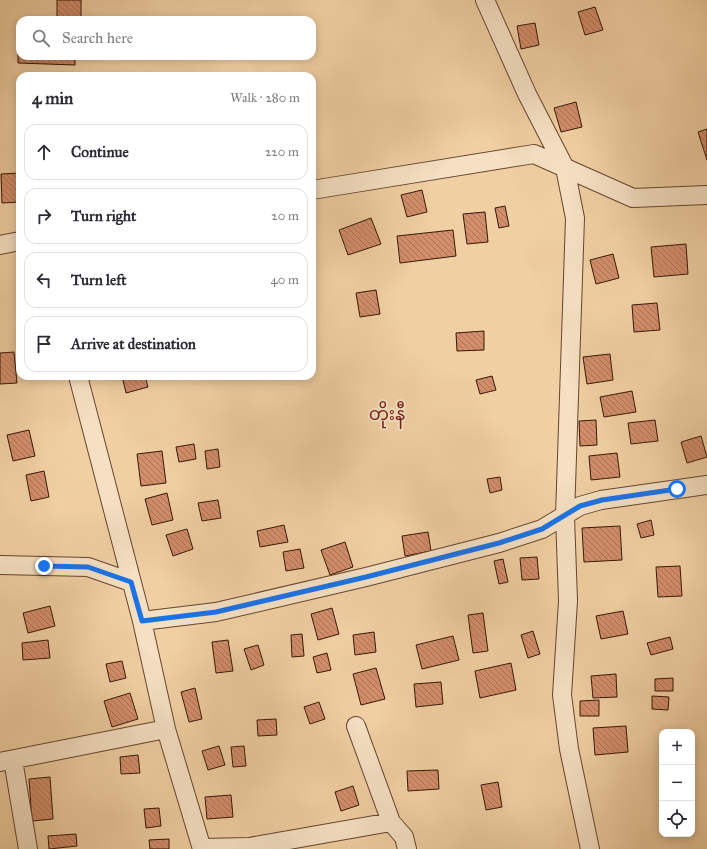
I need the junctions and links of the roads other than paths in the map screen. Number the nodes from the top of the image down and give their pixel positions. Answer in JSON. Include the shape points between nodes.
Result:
{"nodes":[{"id":1,"x":485,"y":0,"type":"edge"},
{"id":2,"x":565,"y":168,"type":"junction"},
{"id":3,"x":316,"y":189,"type":"edge"},
{"id":4,"x":707,"y":195,"type":"edge"},
{"id":5,"x":16,"y":243,"type":"edge"},
{"id":6,"x":0,"y":245,"type":"edge"},
{"id":7,"x":79,"y":380,"type":"edge"},
{"id":8,"x":707,"y":484,"type":"edge"},
{"id":9,"x":565,"y":516,"type":"junction"},
{"id":10,"x":0,"y":565,"type":"edge"},
{"id":11,"x":131,"y":582,"type":"junction"},
{"id":12,"x":142,"y":621,"type":"junction"},
{"id":13,"x":356,"y":726,"type":"dead end"},
{"id":14,"x":166,"y":729,"type":"junction"},
{"id":15,"x":6,"y":761,"type":"edge"},
{"id":16,"x":391,"y":822,"type":"junction"},
{"id":17,"x":28,"y":849,"type":"edge"},
{"id":18,"x":202,"y":849,"type":"edge"},
{"id":19,"x":407,"y":849,"type":"edge"},
{"id":20,"x":590,"y":849,"type":"edge"}],
"edges":[{"from":1,"to":2,"type":"street","via":[[527,94]]},
{"from":2,"to":3,"type":"street","via":[[534,154]]},
{"from":2,"to":4,"type":"street","via":[[633,198]]},
{"from":2,"to":9,"type":"street","via":[[575,218]]},
{"from":5,"to":6,"type":"street"},
{"from":7,"to":11,"type":"street"},
{"from":8,"to":9,"type":"street","via":[[602,500],[580,506]]},
{"from":9,"to":12,"type":"street","via":[[542,529],[499,543],[366,577],[216,612]]},
{"from":9,"to":20,"type":"street","via":[[568,601],[562,695],[569,749]]},
{"from":10,"to":11,"type":"street","via":[[88,567]]},
{"from":11,"to":12,"type":"street"},
{"from":12,"to":14,"type":"street"},
{"from":13,"to":16,"type":"street"},
{"from":14,"to":15,"type":"street"},
{"from":14,"to":18,"type":"street"},
{"from":15,"to":17,"type":"street"},
{"from":16,"to":18,"type":"street","via":[[249,847]]},
{"from":16,"to":19,"type":"street","via":[[404,837]]}]}
